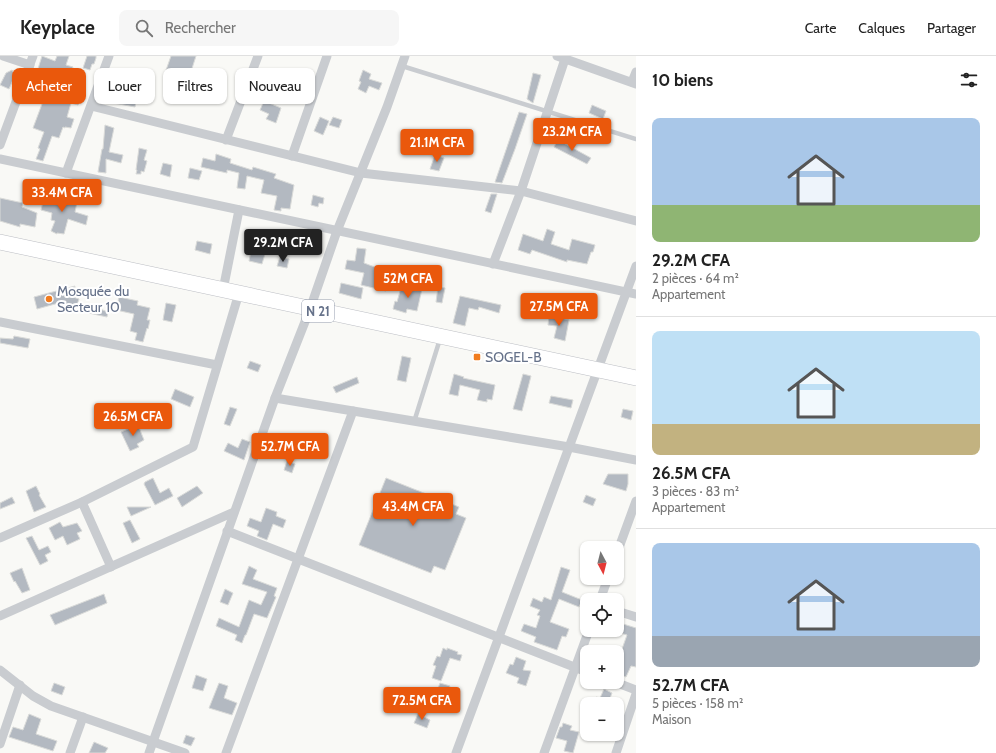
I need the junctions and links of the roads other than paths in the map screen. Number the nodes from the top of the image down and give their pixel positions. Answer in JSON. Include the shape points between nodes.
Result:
{"nodes":[{"id":1,"x":3,"y":56,"type":"edge"},
{"id":2,"x":33,"y":56,"type":"edge"},
{"id":3,"x":109,"y":56,"type":"edge"},
{"id":4,"x":258,"y":56,"type":"edge"},
{"id":5,"x":327,"y":56,"type":"edge"},
{"id":6,"x":405,"y":56,"type":"edge"},
{"id":7,"x":561,"y":58,"type":"edge"},
{"id":8,"x":30,"y":65,"type":"junction"},
{"id":9,"x":402,"y":66,"type":"junction"},
{"id":10,"x":636,"y":72,"type":"edge"},
{"id":11,"x":634,"y":83,"type":"edge"},
{"id":12,"x":90,"y":106,"type":"junction"},
{"id":13,"x":548,"y":112,"type":"junction"},
{"id":14,"x":226,"y":140,"type":"junction"},
{"id":15,"x":636,"y":140,"type":"edge"},
{"id":16,"x":0,"y":145,"type":"edge"},
{"id":17,"x":292,"y":156,"type":"junction"},
{"id":18,"x":0,"y":159,"type":"edge"},
{"id":19,"x":66,"y":173,"type":"junction"},
{"id":20,"x":361,"y":173,"type":"junction"},
{"id":21,"x":521,"y":191,"type":"junction"},
{"id":22,"x":239,"y":210,"type":"junction"},
{"id":23,"x":636,"y":221,"type":"edge"},
{"id":24,"x":336,"y":231,"type":"junction"},
{"id":25,"x":0,"y":242,"type":"edge"},
{"id":26,"x":493,"y":264,"type":"junction"},
{"id":27,"x":636,"y":266,"type":"edge"},
{"id":28,"x":223,"y":290,"type":"junction"},
{"id":29,"x":626,"y":291,"type":"junction"},
{"id":30,"x":240,"y":293,"type":"junction"},
{"id":31,"x":636,"y":294,"type":"edge"},
{"id":32,"x":310,"y":309,"type":"junction"},
{"id":33,"x":0,"y":322,"type":"edge"},
{"id":34,"x":441,"y":337,"type":"junction"},
{"id":35,"x":217,"y":365,"type":"junction"},
{"id":36,"x":597,"y":370,"type":"junction"},
{"id":37,"x":636,"y":378,"type":"edge"},
{"id":38,"x":275,"y":398,"type":"junction"},
{"id":39,"x":353,"y":411,"type":"junction"},
{"id":40,"x":414,"y":422,"type":"junction"},
{"id":41,"x":569,"y":447,"type":"junction"},
{"id":42,"x":636,"y":460,"type":"edge"},
{"id":43,"x":636,"y":501,"type":"edge"},
{"id":44,"x":82,"y":502,"type":"junction"},
{"id":45,"x":234,"y":512,"type":"junction"},
{"id":46,"x":227,"y":531,"type":"junction"},
{"id":47,"x":0,"y":538,"type":"edge"},
{"id":48,"x":621,"y":541,"type":"edge"},
{"id":49,"x":298,"y":559,"type":"junction"},
{"id":50,"x":111,"y":567,"type":"junction"},
{"id":51,"x":624,"y":613,"type":"edge"},
{"id":52,"x":0,"y":616,"type":"edge"},
{"id":53,"x":636,"y":617,"type":"edge"},
{"id":54,"x":586,"y":637,"type":"edge"},
{"id":55,"x":499,"y":638,"type":"junction"},
{"id":56,"x":575,"y":667,"type":"junction"},
{"id":57,"x":580,"y":669,"type":"edge"},
{"id":58,"x":0,"y":670,"type":"edge"},
{"id":59,"x":20,"y":685,"type":"junction"},
{"id":60,"x":624,"y":685,"type":"edge"},
{"id":61,"x":636,"y":690,"type":"edge"},
{"id":62,"x":636,"y":694,"type":"edge"},
{"id":63,"x":83,"y":717,"type":"junction"},
{"id":64,"x":153,"y":741,"type":"junction"},
{"id":65,"x":0,"y":744,"type":"edge"},
{"id":66,"x":70,"y":753,"type":"edge"},
{"id":67,"x":149,"y":753,"type":"edge"},
{"id":68,"x":185,"y":753,"type":"edge"},
{"id":69,"x":226,"y":753,"type":"edge"},
{"id":70,"x":456,"y":753,"type":"edge"},
{"id":71,"x":544,"y":753,"type":"edge"},
{"id":72,"x":616,"y":753,"type":"edge"}],
"edges":[{"from":1,"to":8,"type":"street"},
{"from":2,"to":8,"type":"street"},
{"from":3,"to":12,"type":"street"},
{"from":4,"to":14,"type":"street"},
{"from":5,"to":17,"type":"street"},
{"from":6,"to":9,"type":"street"},
{"from":7,"to":11,"type":"street"},
{"from":7,"to":13,"type":"street"},
{"from":8,"to":16,"type":"street"},
{"from":9,"to":13,"type":"lane"},
{"from":9,"to":20,"type":"street"},
{"from":10,"to":11,"type":"street"},
{"from":12,"to":14,"type":"street"},
{"from":12,"to":19,"type":"street"},
{"from":13,"to":15,"type":"lane"},
{"from":13,"to":21,"type":"street"},
{"from":14,"to":17,"type":"street"},
{"from":17,"to":20,"type":"street"},
{"from":18,"to":19,"type":"street"},
{"from":19,"to":22,"type":"street"},
{"from":20,"to":21,"type":"street"},
{"from":20,"to":24,"type":"street"},
{"from":21,"to":23,"type":"street"},
{"from":21,"to":26,"type":"street"},
{"from":22,"to":24,"type":"street"},
{"from":22,"to":28,"type":"street"},
{"from":24,"to":26,"type":"street"},
{"from":24,"to":32,"type":"street"},
{"from":25,"to":28,"type":"main road","number":"N 21"},
{"from":26,"to":29,"type":"street"},
{"from":27,"to":29,"type":"street"},
{"from":28,"to":30,"type":"main road","number":"N 21"},
{"from":29,"to":31,"type":"street"},
{"from":29,"to":36,"type":"street"},
{"from":30,"to":32,"type":"main road","number":"N 21"},
{"from":30,"to":35,"type":"street"},
{"from":32,"to":34,"type":"main road","number":"N 21"},
{"from":32,"to":38,"type":"street"},
{"from":33,"to":35,"type":"street"},
{"from":34,"to":36,"type":"main road","number":"N 21"},
{"from":34,"to":40,"type":"lane"},
{"from":35,"to":44,"type":"street","via":[[193,448]]},
{"from":36,"to":37,"type":"main road","number":"N 21"},
{"from":36,"to":41,"type":"street"},
{"from":38,"to":39,"type":"street"},
{"from":38,"to":45,"type":"street"},
{"from":39,"to":40,"type":"street"},
{"from":39,"to":49,"type":"street"},
{"from":40,"to":41,"type":"street"},
{"from":41,"to":42,"type":"street"},
{"from":41,"to":55,"type":"street"},
{"from":43,"to":48,"type":"street"},
{"from":44,"to":47,"type":"street"},
{"from":44,"to":50,"type":"street"},
{"from":45,"to":46,"type":"street"},
{"from":45,"to":50,"type":"street"},
{"from":46,"to":49,"type":"street"},
{"from":46,"to":64,"type":"street"},
{"from":49,"to":55,"type":"street"},
{"from":49,"to":69,"type":"street"},
{"from":50,"to":52,"type":"street"},
{"from":51,"to":53,"type":"street"},
{"from":54,"to":56,"type":"street"},
{"from":55,"to":56,"type":"street"},
{"from":55,"to":70,"type":"street"},
{"from":56,"to":57,"type":"street"},
{"from":56,"to":71,"type":"street"},
{"from":58,"to":59,"type":"street"},
{"from":59,"to":63,"type":"street","via":[[51,706]]},
{"from":59,"to":65,"type":"street"},
{"from":60,"to":61,"type":"street"},
{"from":62,"to":72,"type":"street"},
{"from":63,"to":64,"type":"street"},
{"from":63,"to":66,"type":"street"},
{"from":64,"to":67,"type":"street"},
{"from":64,"to":68,"type":"street"}]}
